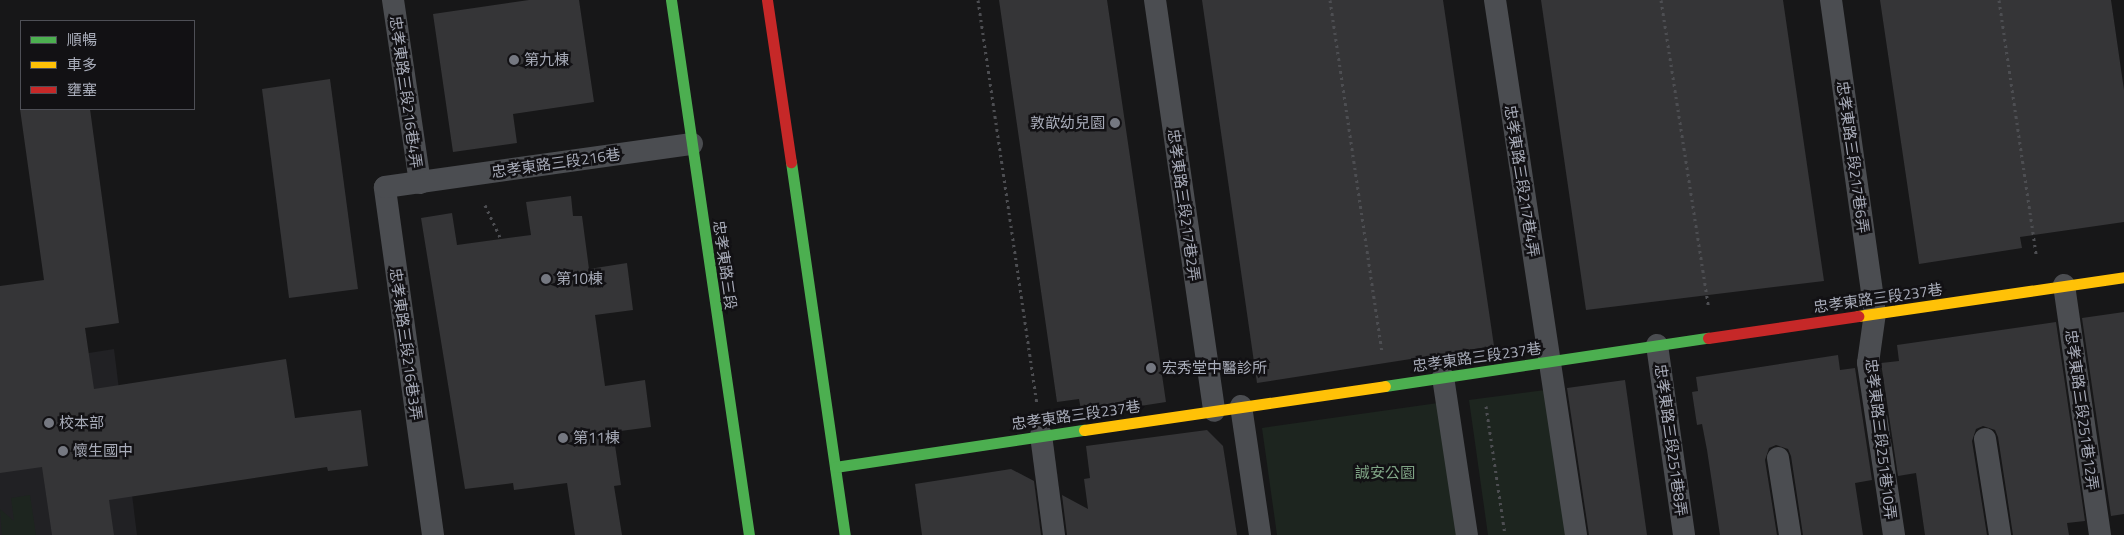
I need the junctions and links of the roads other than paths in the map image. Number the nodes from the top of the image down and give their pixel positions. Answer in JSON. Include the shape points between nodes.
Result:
{"nodes":[{"id":1,"x":393,"y":0,"type":"edge"},
{"id":2,"x":671,"y":0,"type":"edge"},
{"id":3,"x":766,"y":0,"type":"edge"},
{"id":4,"x":1155,"y":0,"type":"edge"},
{"id":5,"x":1495,"y":0,"type":"edge"},
{"id":6,"x":1830,"y":0,"type":"edge"},
{"id":7,"x":692,"y":144,"type":"junction"},
{"id":8,"x":420,"y":183,"type":"junction"},
{"id":9,"x":2124,"y":277,"type":"edge"},
{"id":10,"x":2064,"y":285,"type":"junction"},
{"id":11,"x":1875,"y":313,"type":"junction"},
{"id":12,"x":1657,"y":346,"type":"junction"},
{"id":13,"x":1549,"y":361,"type":"junction"},
{"id":14,"x":1443,"y":377,"type":"junction"},
{"id":15,"x":1241,"y":406,"type":"junction"},
{"id":16,"x":1214,"y":411,"type":"junction"},
{"id":17,"x":1041,"y":435,"type":"junction"},
{"id":18,"x":1985,"y":439,"type":"dead end"},
{"id":19,"x":1778,"y":458,"type":"dead end"},
{"id":20,"x":835,"y":467,"type":"junction"},
{"id":21,"x":433,"y":535,"type":"edge"},
{"id":22,"x":749,"y":535,"type":"edge"},
{"id":23,"x":844,"y":535,"type":"edge"},
{"id":24,"x":1054,"y":535,"type":"edge"},
{"id":25,"x":1260,"y":535,"type":"edge"},
{"id":26,"x":1467,"y":535,"type":"edge"},
{"id":27,"x":1576,"y":535,"type":"edge"},
{"id":28,"x":1684,"y":535,"type":"edge"},
{"id":29,"x":1790,"y":535,"type":"edge"},
{"id":30,"x":1894,"y":535,"type":"edge"},
{"id":31,"x":2000,"y":535,"type":"edge"},
{"id":32,"x":2100,"y":535,"type":"edge"}],
"edges":[{"from":1,"to":8,"type":"lane","name":"忠孝東路三段216巷4弄"},
{"from":2,"to":7,"type":"street","name":"忠孝東路三段"},
{"from":3,"to":20,"type":"street"},
{"from":4,"to":16,"type":"lane","name":"忠孝東路三段217巷2弄"},
{"from":5,"to":13,"type":"lane","name":"忠孝東路三段217巷4弄"},
{"from":6,"to":11,"type":"lane","name":"忠孝東路三段217巷6弄"},
{"from":7,"to":8,"type":"lane","name":"忠孝東路三段216巷"},
{"from":7,"to":22,"type":"street","name":"忠孝東路三段"},
{"from":8,"to":21,"type":"lane","name":"忠孝東路三段216巷3弄","via":[[385,187]]},
{"from":9,"to":10,"type":"street","name":"忠孝東路三段237巷"},
{"from":10,"to":11,"type":"street","name":"忠孝東路三段237巷"},
{"from":10,"to":32,"type":"lane","name":"忠孝東路三段251巷12弄"},
{"from":11,"to":12,"type":"street","name":"忠孝東路三段237巷"},
{"from":11,"to":30,"type":"lane","name":"忠孝東路三段251巷10弄","via":[[1868,362]]},
{"from":12,"to":13,"type":"street","name":"忠孝東路三段237巷"},
{"from":12,"to":28,"type":"lane","name":"忠孝東路三段251巷8弄"},
{"from":13,"to":14,"type":"street","name":"忠孝東路三段237巷"},
{"from":13,"to":27,"type":"lane","name":"忠孝東路三段217巷4弄"},
{"from":14,"to":15,"type":"street","name":"忠孝東路三段237巷"},
{"from":14,"to":26,"type":"lane"},
{"from":15,"to":16,"type":"street","name":"忠孝東路三段237巷"},
{"from":15,"to":25,"type":"lane"},
{"from":16,"to":17,"type":"street","name":"忠孝東路三段237巷"},
{"from":17,"to":20,"type":"street","name":"忠孝東路三段237巷"},
{"from":17,"to":24,"type":"lane"},
{"from":18,"to":31,"type":"lane"},
{"from":19,"to":29,"type":"lane"},
{"from":20,"to":23,"type":"street"}]}
